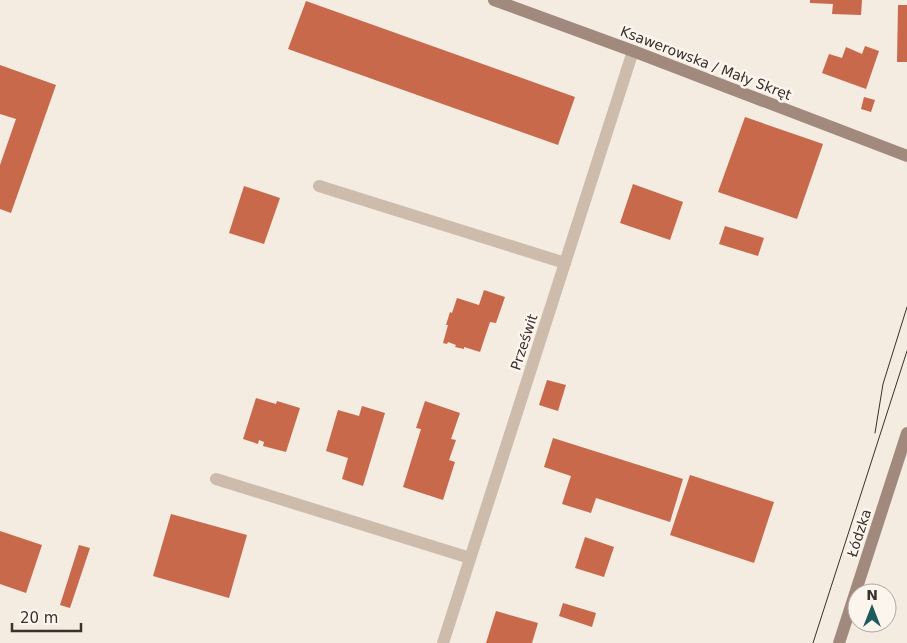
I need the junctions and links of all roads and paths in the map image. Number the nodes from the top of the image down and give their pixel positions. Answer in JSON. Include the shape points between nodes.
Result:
{"nodes":[{"id":1,"x":494,"y":0,"type":"edge"},
{"id":2,"x":633,"y":50,"type":"junction"},
{"id":3,"x":907,"y":156,"type":"edge"},
{"id":4,"x":319,"y":186,"type":"dead end"},
{"id":5,"x":565,"y":263,"type":"junction"},
{"id":6,"x":907,"y":433,"type":"edge"},
{"id":7,"x":216,"y":479,"type":"dead end"},
{"id":8,"x":470,"y":558,"type":"junction"},
{"id":9,"x":443,"y":643,"type":"edge"},
{"id":10,"x":839,"y":643,"type":"edge"}],
"edges":[{"from":1,"to":2,"type":"street","name":"Ksawerowska / Mały Skręt"},
{"from":2,"to":3,"type":"street","name":"Ksawerowska / Mały Skręt"},
{"from":2,"to":5,"type":"street","name":"Prześwit"},
{"from":4,"to":5,"type":"street"},
{"from":5,"to":8,"type":"street","name":"Prześwit"},
{"from":6,"to":10,"type":"street","name":"Łódzka"},
{"from":7,"to":8,"type":"street"},
{"from":8,"to":9,"type":"street","name":"Prześwit"}]}
